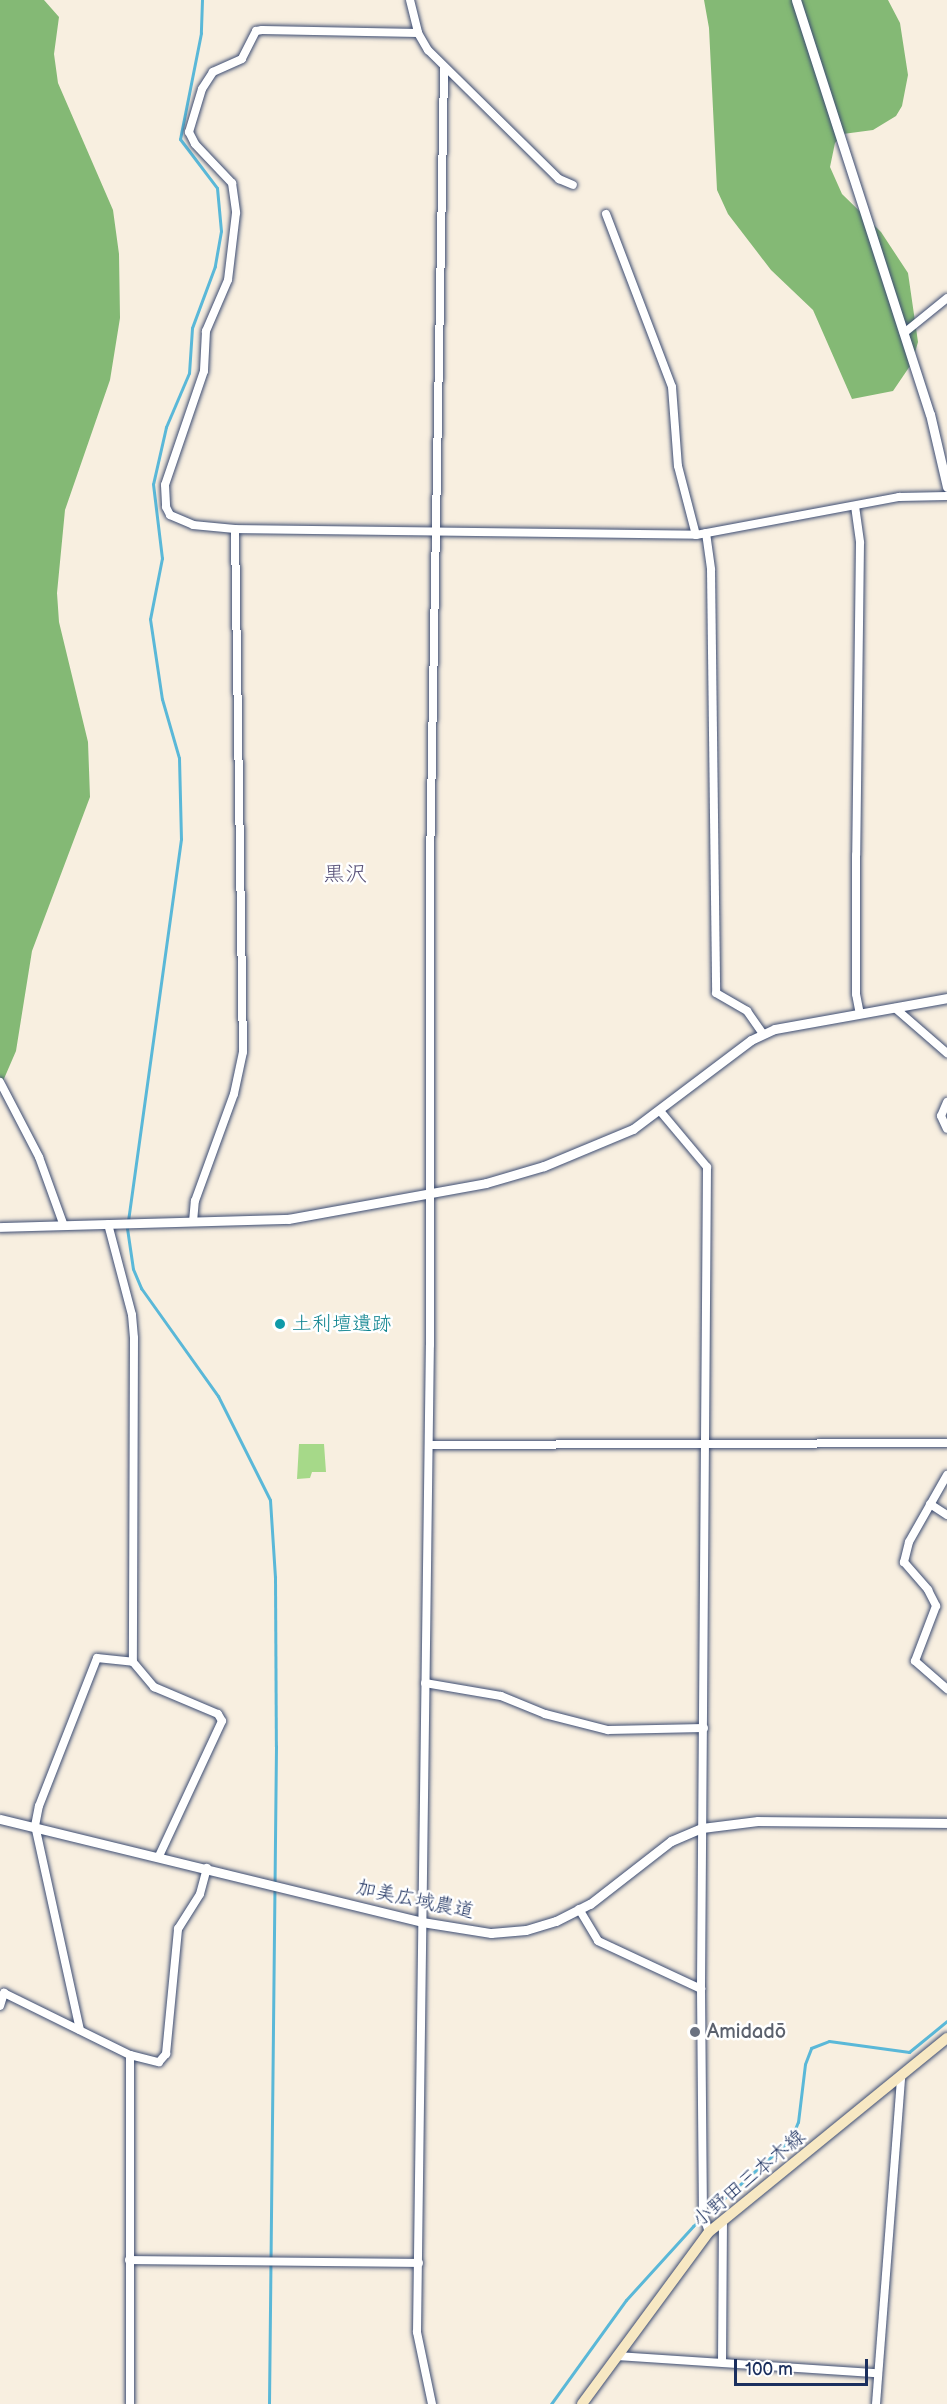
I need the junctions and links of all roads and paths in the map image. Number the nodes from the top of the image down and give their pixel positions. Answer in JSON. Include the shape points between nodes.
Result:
{"nodes":[{"id":1,"x":410,"y":0,"type":"edge"},
{"id":2,"x":796,"y":0,"type":"edge"},
{"id":3,"x":418,"y":33,"type":"junction"},
{"id":4,"x":444,"y":68,"type":"junction"},
{"id":5,"x":573,"y":185,"type":"dead end"},
{"id":6,"x":606,"y":214,"type":"dead end"},
{"id":7,"x":947,"y":298,"type":"edge"},
{"id":8,"x":904,"y":333,"type":"junction"},
{"id":9,"x":947,"y":487,"type":"edge"},
{"id":10,"x":947,"y":496,"type":"edge"},
{"id":11,"x":855,"y":506,"type":"junction"},
{"id":12,"x":235,"y":529,"type":"junction"},
{"id":13,"x":438,"y":532,"type":"junction"},
{"id":14,"x":706,"y":533,"type":"junction"},
{"id":15,"x":696,"y":535,"type":"junction"},
{"id":16,"x":947,"y":998,"type":"edge"},
{"id":17,"x":895,"y":1008,"type":"junction"},
{"id":18,"x":860,"y":1014,"type":"junction"},
{"id":19,"x":763,"y":1034,"type":"junction"},
{"id":20,"x":947,"y":1053,"type":"edge"},
{"id":21,"x":0,"y":1082,"type":"edge"},
{"id":22,"x":947,"y":1102,"type":"edge"},
{"id":23,"x":660,"y":1111,"type":"junction"},
{"id":24,"x":947,"y":1129,"type":"edge"},
{"id":25,"x":429,"y":1194,"type":"junction"},
{"id":26,"x":193,"y":1222,"type":"junction"},
{"id":27,"x":112,"y":1223,"type":"junction"},
{"id":28,"x":64,"y":1226,"type":"junction"},
{"id":29,"x":0,"y":1227,"type":"edge"},
{"id":30,"x":947,"y":1443,"type":"edge"},
{"id":31,"x":429,"y":1445,"type":"junction"},
{"id":32,"x":708,"y":1445,"type":"junction"},
{"id":33,"x":947,"y":1474,"type":"edge"},
{"id":34,"x":930,"y":1504,"type":"junction"},
{"id":35,"x":947,"y":1515,"type":"edge"},
{"id":36,"x":133,"y":1662,"type":"junction"},
{"id":37,"x":425,"y":1683,"type":"junction"},
{"id":38,"x":947,"y":1689,"type":"edge"},
{"id":39,"x":704,"y":1728,"type":"junction"},
{"id":40,"x":0,"y":1819,"type":"edge"},
{"id":41,"x":947,"y":1823,"type":"edge"},
{"id":42,"x":35,"y":1826,"type":"junction"},
{"id":43,"x":702,"y":1828,"type":"junction"},
{"id":44,"x":159,"y":1856,"type":"junction"},
{"id":45,"x":207,"y":1868,"type":"junction"},
{"id":46,"x":579,"y":1910,"type":"junction"},
{"id":47,"x":422,"y":1922,"type":"junction"},
{"id":48,"x":701,"y":1989,"type":"junction"},
{"id":49,"x":0,"y":2006,"type":"edge"},
{"id":50,"x":80,"y":2030,"type":"junction"},
{"id":51,"x":947,"y":2038,"type":"edge"},
{"id":52,"x":130,"y":2055,"type":"junction"},
{"id":53,"x":902,"y":2077,"type":"junction"},
{"id":54,"x":723,"y":2221,"type":"junction"},
{"id":55,"x":709,"y":2232,"type":"junction"},
{"id":56,"x":129,"y":2260,"type":"junction"},
{"id":57,"x":419,"y":2264,"type":"junction"},
{"id":58,"x":617,"y":2356,"type":"junction"},
{"id":59,"x":722,"y":2362,"type":"junction"},
{"id":60,"x":876,"y":2373,"type":"junction"},
{"id":61,"x":130,"y":2404,"type":"edge"},
{"id":62,"x":432,"y":2404,"type":"edge"},
{"id":63,"x":582,"y":2404,"type":"edge"},
{"id":64,"x":876,"y":2404,"type":"edge"}],
"edges":[{"from":1,"to":3,"type":"street"},
{"from":2,"to":8,"type":"street"},
{"from":3,"to":4,"type":"street"},
{"from":3,"to":12,"type":"street","via":[[256,32],[242,59],[213,72],[197,100],[189,132],[195,144],[232,183],[236,213],[228,280],[206,331],[204,371],[170,465],[165,499],[170,515],[178,520]]},
{"from":4,"to":5,"type":"street","via":[[560,179]]},
{"from":4,"to":13,"type":"street"},
{"from":6,"to":15,"type":"street","via":[[672,387],[678,466]]},
{"from":7,"to":8,"type":"street"},
{"from":8,"to":9,"type":"street"},
{"from":10,"to":11,"type":"street","via":[[899,497]]},
{"from":11,"to":14,"type":"street"},
{"from":11,"to":18,"type":"street","via":[[860,543],[856,994]]},
{"from":12,"to":13,"type":"street"},
{"from":12,"to":26,"type":"street","via":[[244,1041],[237,1085],[195,1201]]},
{"from":13,"to":15,"type":"street"},
{"from":13,"to":25,"type":"street","via":[[430,865]]},
{"from":14,"to":15,"type":"street"},
{"from":14,"to":19,"type":"street","via":[[711,570],[716,993],[747,1011]]},
{"from":16,"to":17,"type":"street"},
{"from":17,"to":18,"type":"street"},
{"from":17,"to":20,"type":"street"},
{"from":18,"to":19,"type":"street"},
{"from":19,"to":23,"type":"street"},
{"from":21,"to":28,"type":"street","via":[[39,1157]]},
{"from":22,"to":24,"type":"street","via":[[941,1116]]},
{"from":23,"to":25,"type":"street","via":[[633,1129],[544,1166]]},
{"from":23,"to":32,"type":"street","via":[[707,1167]]},
{"from":25,"to":26,"type":"street","via":[[288,1219]]},
{"from":25,"to":31,"type":"street"},
{"from":26,"to":27,"type":"street"},
{"from":27,"to":28,"type":"street"},
{"from":27,"to":36,"type":"street","via":[[134,1338]]},
{"from":28,"to":29,"type":"street"},
{"from":30,"to":32,"type":"street"},
{"from":31,"to":32,"type":"street"},
{"from":31,"to":37,"type":"street"},
{"from":32,"to":39,"type":"street"},
{"from":33,"to":34,"type":"street"},
{"from":34,"to":35,"type":"street"},
{"from":34,"to":38,"type":"street","via":[[909,1542],[904,1562],[932,1595],[936,1606],[915,1661]]},
{"from":36,"to":42,"type":"street","via":[[97,1659],[39,1806]]},
{"from":36,"to":44,"type":"street","via":[[154,1688],[218,1714],[222,1721]]},
{"from":37,"to":39,"type":"street","via":[[501,1696],[545,1714],[608,1730]]},
{"from":37,"to":47,"type":"street"},
{"from":39,"to":43,"type":"street"},
{"from":40,"to":42,"type":"street","name":"加美広域農道"},
{"from":41,"to":43,"type":"street","name":"加美広域農道","via":[[758,1821]]},
{"from":42,"to":44,"type":"street","name":"加美広域農道"},
{"from":42,"to":50,"type":"street"},
{"from":43,"to":46,"type":"street","name":"加美広域農道","via":[[671,1841]]},
{"from":43,"to":48,"type":"street"},
{"from":44,"to":45,"type":"street","name":"加美広域農道"},
{"from":45,"to":47,"type":"street","name":"加美広域農道"},
{"from":45,"to":52,"type":"street","via":[[200,1894],[178,1929],[166,2054],[155,2062]]},
{"from":46,"to":47,"type":"street","name":"加美広域農道","via":[[526,1930],[491,1933]]},
{"from":46,"to":48,"type":"street","via":[[598,1941],[681,1976]]},
{"from":47,"to":57,"type":"street"},
{"from":48,"to":55,"type":"street","via":[[703,2214]]},
{"from":49,"to":50,"type":"street","via":[[4,1993]]},
{"from":50,"to":52,"type":"street"},
{"from":51,"to":53,"type":"main road","name":"小野田三本木線"},
{"from":52,"to":56,"type":"street"},
{"from":53,"to":54,"type":"main road","name":"小野田三本木線"},
{"from":53,"to":60,"type":"street"},
{"from":54,"to":55,"type":"main road","name":"小野田三本木線"},
{"from":54,"to":59,"type":"street"},
{"from":55,"to":58,"type":"main road","name":"小野田三本木線"},
{"from":56,"to":57,"type":"street"},
{"from":56,"to":61,"type":"street"},
{"from":57,"to":62,"type":"street","via":[[418,2342]]},
{"from":58,"to":59,"type":"street"},
{"from":58,"to":63,"type":"main road","name":"小野田三本木線"},
{"from":59,"to":60,"type":"street"},
{"from":60,"to":64,"type":"street"}]}
